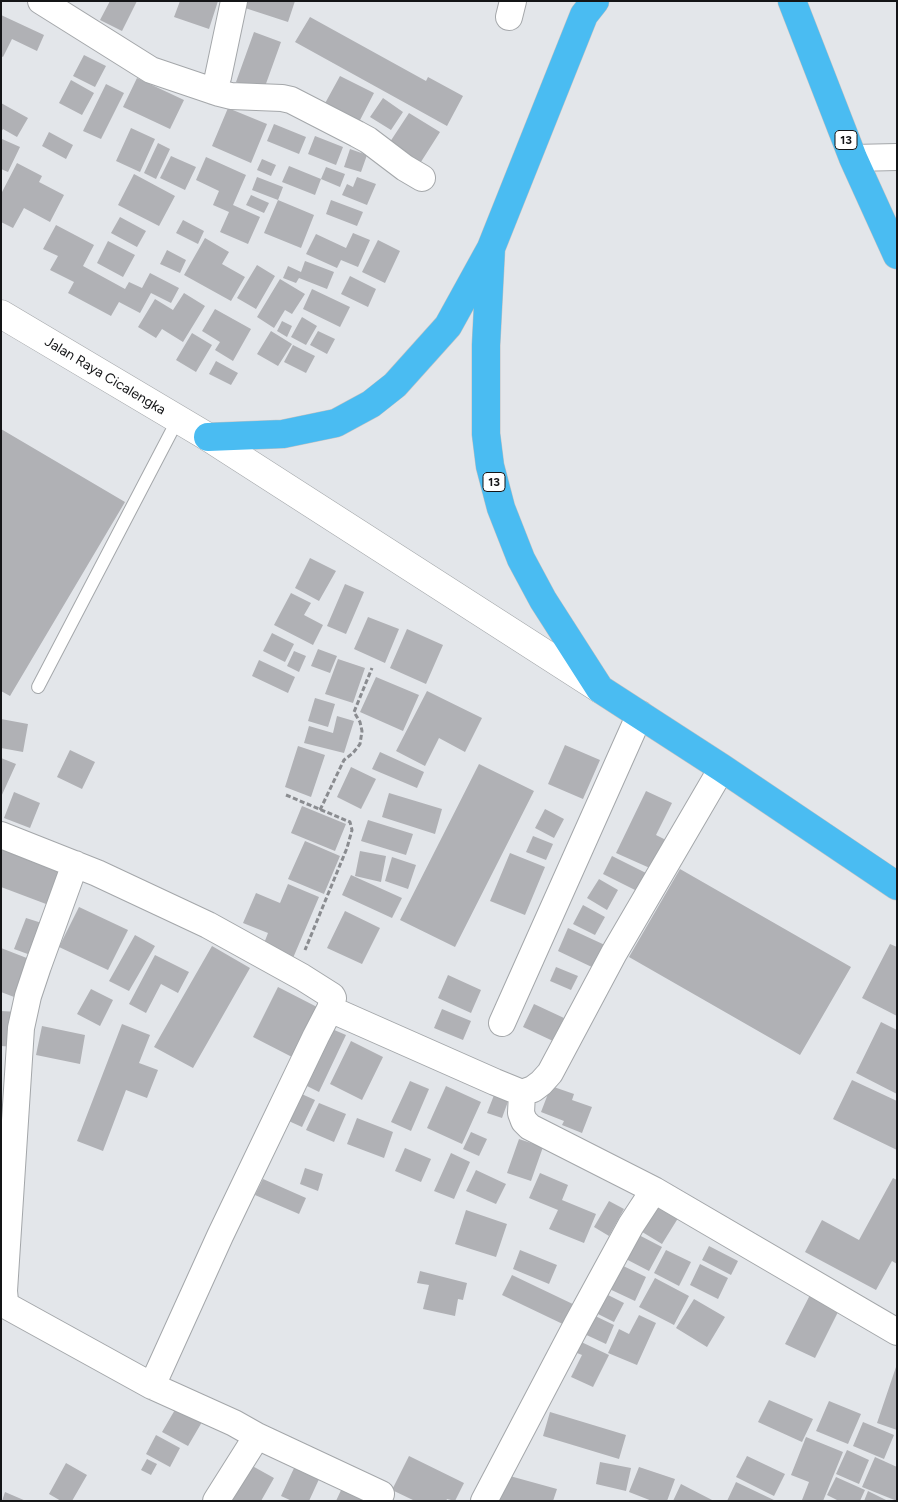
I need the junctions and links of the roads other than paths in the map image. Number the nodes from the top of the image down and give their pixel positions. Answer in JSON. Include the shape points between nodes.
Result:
{"nodes":[{"id":1,"x":41,"y":1,"type":"edge"},
{"id":2,"x":234,"y":1,"type":"edge"},
{"id":3,"x":780,"y":1,"type":"edge"},
{"id":4,"x":589,"y":6,"type":"edge"},
{"id":5,"x":797,"y":12,"type":"edge"},
{"id":6,"x":213,"y":91,"type":"junction"},
{"id":7,"x":853,"y":158,"type":"junction"},
{"id":8,"x":896,"y":160,"type":"edge"},
{"id":9,"x":422,"y":178,"type":"dead end"},
{"id":10,"x":491,"y":248,"type":"junction"},
{"id":11,"x":897,"y":255,"type":"edge"},
{"id":12,"x":1,"y":314,"type":"edge"},
{"id":13,"x":178,"y":419,"type":"junction"},
{"id":14,"x":208,"y":437,"type":"junction"},
{"id":15,"x":38,"y":688,"type":"dead end"},
{"id":16,"x":600,"y":689,"type":"junction"},
{"id":17,"x":640,"y":714,"type":"junction"},
{"id":18,"x":722,"y":768,"type":"junction"},
{"id":19,"x":1,"y":834,"type":"edge"},
{"id":20,"x":75,"y":864,"type":"junction"},
{"id":21,"x":897,"y":886,"type":"edge"},
{"id":22,"x":330,"y":1009,"type":"junction"},
{"id":23,"x":502,"y":1023,"type":"dead end"},
{"id":24,"x":522,"y":1093,"type":"junction"},
{"id":25,"x":654,"y":1190,"type":"junction"},
{"id":26,"x":4,"y":1305,"type":"edge"},
{"id":27,"x":897,"y":1332,"type":"edge"},
{"id":28,"x":152,"y":1386,"type":"junction"},
{"id":29,"x":257,"y":1436,"type":"junction"},
{"id":30,"x":381,"y":1494,"type":"dead end"},
{"id":31,"x":216,"y":1501,"type":"edge"},
{"id":32,"x":484,"y":1501,"type":"edge"}],
"edges":[{"from":1,"to":6,"type":"street","via":[[151,70]]},
{"from":2,"to":6,"type":"street"},
{"from":3,"to":5,"type":"highway"},
{"from":4,"to":10,"type":"highway","number":"13"},
{"from":5,"to":7,"type":"highway","number":"13"},
{"from":6,"to":9,"type":"street","via":[[231,96],[291,100],[368,140]]},
{"from":7,"to":8,"type":"street"},
{"from":7,"to":11,"type":"highway","number":"13"},
{"from":10,"to":14,"type":"highway","via":[[448,326],[395,385],[371,404],[336,423],[283,434]]},
{"from":10,"to":16,"type":"highway","number":"13","via":[[486,345],[486,434],[490,466],[520,559]]},
{"from":12,"to":13,"type":"main road","name":"Jalan Raya Cicalengka"},
{"from":13,"to":14,"type":"main road","name":"Jalan Raya Cicalengka"},
{"from":13,"to":15,"type":"lane"},
{"from":14,"to":16,"type":"main road","name":"Jalan Raya Cicalengka"},
{"from":16,"to":17,"type":"highway","number":"13"},
{"from":17,"to":18,"type":"highway","number":"13"},
{"from":17,"to":23,"type":"street"},
{"from":18,"to":21,"type":"highway","number":"13"},
{"from":18,"to":24,"type":"street","via":[[614,953],[550,1073],[541,1083]]},
{"from":19,"to":20,"type":"street"},
{"from":20,"to":22,"type":"street","via":[[208,925],[295,974],[332,996]]},
{"from":20,"to":26,"type":"street","via":[[28,996],[21,1028]]},
{"from":22,"to":24,"type":"street"},
{"from":22,"to":28,"type":"street","via":[[220,1236]]},
{"from":24,"to":25,"type":"street","via":[[521,1113],[530,1127]]},
{"from":25,"to":27,"type":"street"},
{"from":25,"to":32,"type":"street","via":[[590,1300]]},
{"from":26,"to":28,"type":"street"},
{"from":28,"to":29,"type":"street"},
{"from":29,"to":30,"type":"street"},
{"from":29,"to":31,"type":"street"}]}
